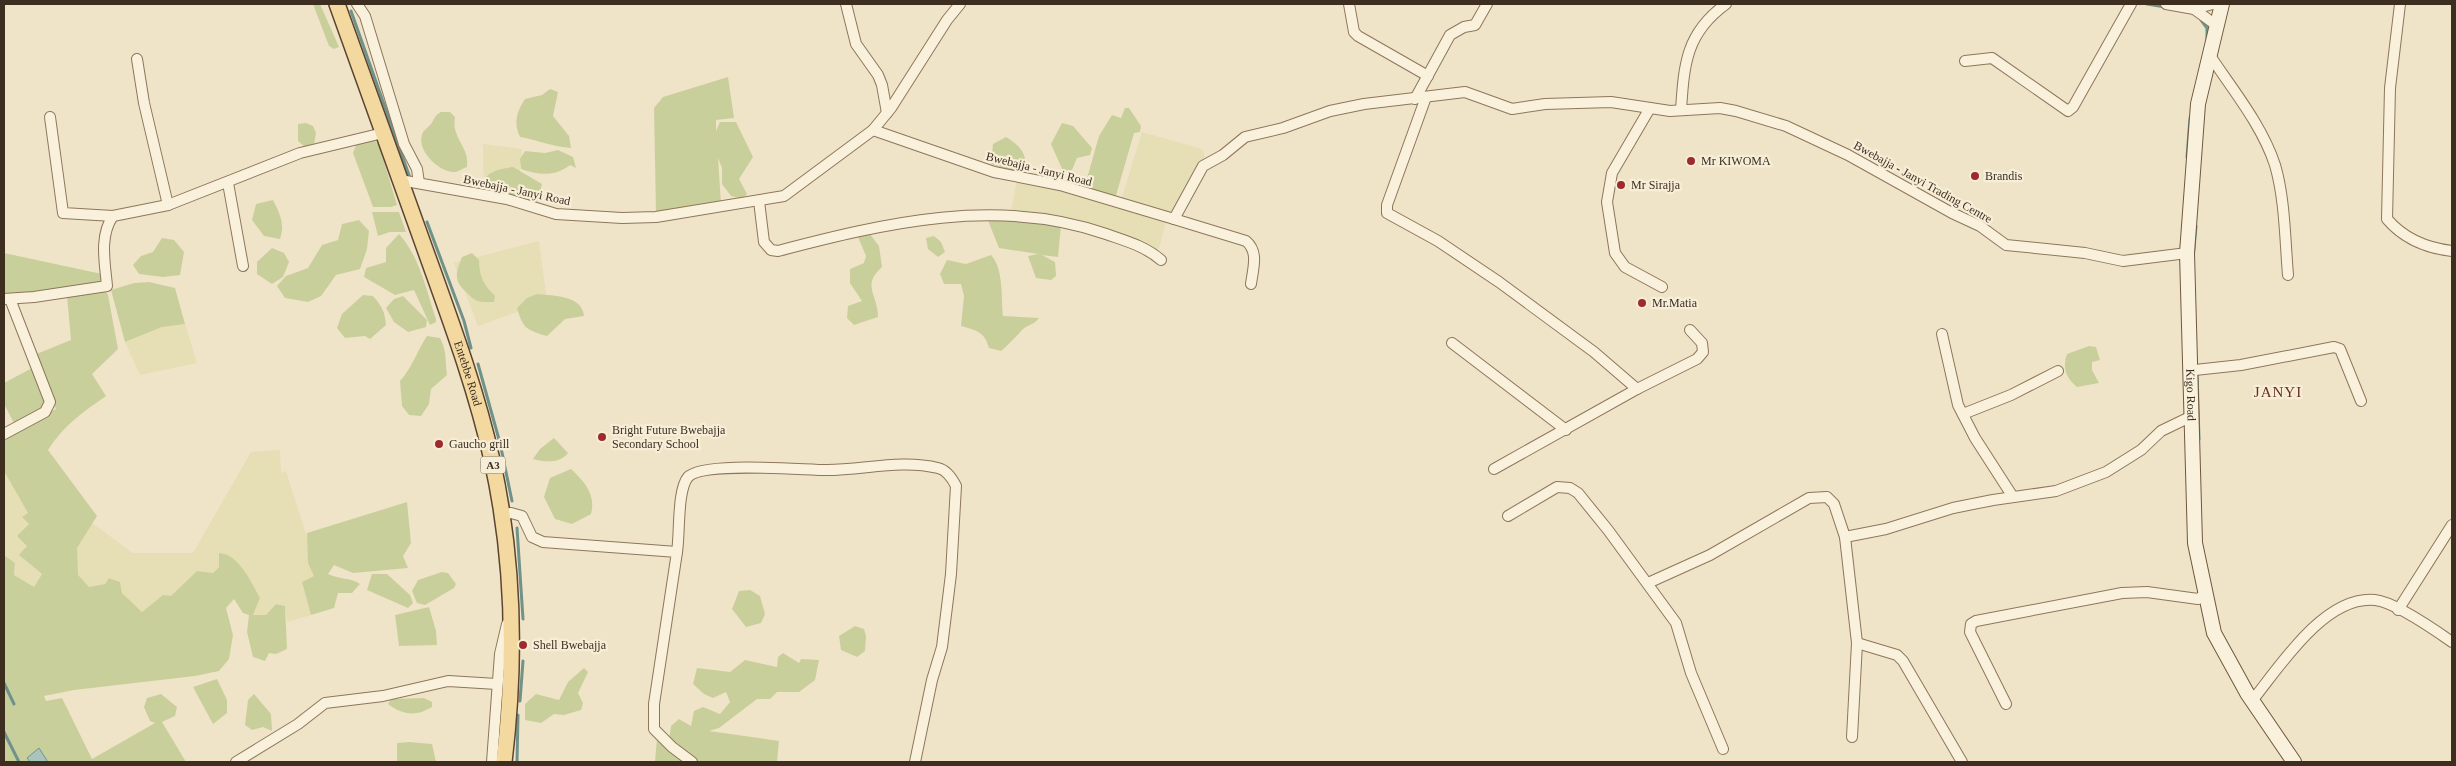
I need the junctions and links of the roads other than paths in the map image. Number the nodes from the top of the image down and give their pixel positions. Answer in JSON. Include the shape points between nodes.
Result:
{"nodes":[{"id":1,"x":337,"y":4,"type":"edge"},
{"id":2,"x":357,"y":4,"type":"edge"},
{"id":3,"x":846,"y":4,"type":"edge"},
{"id":4,"x":960,"y":4,"type":"edge"},
{"id":5,"x":1349,"y":4,"type":"edge"},
{"id":6,"x":1487,"y":4,"type":"edge"},
{"id":7,"x":1726,"y":4,"type":"edge"},
{"id":8,"x":2131,"y":4,"type":"edge"},
{"id":9,"x":2166,"y":4,"type":"edge"},
{"id":10,"x":2213,"y":4,"type":"edge"},
{"id":11,"x":2222,"y":4,"type":"edge"},
{"id":12,"x":2400,"y":4,"type":"edge"},
{"id":13,"x":2194,"y":9,"type":"junction"},
{"id":14,"x":2216,"y":25,"type":"junction"},
{"id":15,"x":2209,"y":54,"type":"junction"},
{"id":16,"x":136,"y":59,"type":"dead end"},
{"id":17,"x":1965,"y":61,"type":"dead end"},
{"id":18,"x":1428,"y":76,"type":"junction"},
{"id":19,"x":1426,"y":97,"type":"junction"},
{"id":20,"x":1415,"y":99,"type":"junction"},
{"id":21,"x":1650,"y":108,"type":"junction"},
{"id":22,"x":1681,"y":110,"type":"junction"},
{"id":23,"x":887,"y":113,"type":"junction"},
{"id":24,"x":50,"y":117,"type":"dead end"},
{"id":25,"x":873,"y":130,"type":"junction"},
{"id":26,"x":384,"y":133,"type":"junction"},
{"id":27,"x":400,"y":180,"type":"junction"},
{"id":28,"x":228,"y":183,"type":"junction"},
{"id":29,"x":420,"y":183,"type":"junction"},
{"id":30,"x":759,"y":201,"type":"junction"},
{"id":31,"x":168,"y":205,"type":"junction"},
{"id":32,"x":113,"y":216,"type":"junction"},
{"id":33,"x":1174,"y":219,"type":"junction"},
{"id":34,"x":2452,"y":251,"type":"edge"},
{"id":35,"x":2186,"y":253,"type":"junction"},
{"id":36,"x":1161,"y":260,"type":"dead end"},
{"id":37,"x":243,"y":266,"type":"dead end"},
{"id":38,"x":2288,"y":275,"type":"dead end"},
{"id":39,"x":1251,"y":284,"type":"dead end"},
{"id":40,"x":1662,"y":287,"type":"dead end"},
{"id":41,"x":7,"y":299,"type":"edge"},
{"id":42,"x":1690,"y":330,"type":"dead end"},
{"id":43,"x":1942,"y":334,"type":"dead end"},
{"id":44,"x":1452,"y":343,"type":"dead end"},
{"id":45,"x":2190,"y":367,"type":"junction"},
{"id":46,"x":2058,"y":371,"type":"dead end"},
{"id":47,"x":1638,"y":389,"type":"junction"},
{"id":48,"x":2361,"y":401,"type":"dead end"},
{"id":49,"x":1963,"y":414,"type":"junction"},
{"id":50,"x":2192,"y":416,"type":"junction"},
{"id":51,"x":1566,"y":430,"type":"junction"},
{"id":52,"x":4,"y":434,"type":"edge"},
{"id":53,"x":1494,"y":469,"type":"dead end"},
{"id":54,"x":2013,"y":497,"type":"junction"},
{"id":55,"x":502,"y":515,"type":"junction"},
{"id":56,"x":1508,"y":516,"type":"dead end"},
{"id":57,"x":2452,"y":525,"type":"edge"},
{"id":58,"x":1845,"y":537,"type":"junction"},
{"id":59,"x":677,"y":552,"type":"junction"},
{"id":60,"x":1648,"y":582,"type":"junction"},
{"id":61,"x":2204,"y":595,"type":"junction"},
{"id":62,"x":511,"y":609,"type":"junction"},
{"id":63,"x":2398,"y":610,"type":"junction"},
{"id":64,"x":2452,"y":642,"type":"edge"},
{"id":65,"x":1857,"y":643,"type":"junction"},
{"id":66,"x":497,"y":684,"type":"junction"},
{"id":67,"x":2252,"y":701,"type":"junction"},
{"id":68,"x":2006,"y":704,"type":"dead end"},
{"id":69,"x":1852,"y":737,"type":"dead end"},
{"id":70,"x":1723,"y":749,"type":"dead end"},
{"id":71,"x":236,"y":762,"type":"edge"},
{"id":72,"x":492,"y":762,"type":"edge"},
{"id":73,"x":504,"y":762,"type":"edge"},
{"id":74,"x":692,"y":762,"type":"edge"},
{"id":75,"x":915,"y":762,"type":"edge"},
{"id":76,"x":1962,"y":762,"type":"edge"},
{"id":77,"x":2294,"y":762,"type":"edge"}],
"edges":[{"from":1,"to":26,"type":"main road","name":"Entebbe Road","number":"A3"},
{"from":2,"to":29,"type":"street","via":[[365,16],[404,144],[417,169]]},
{"from":3,"to":23,"type":"street","via":[[856,44],[882,85]]},
{"from":4,"to":23,"type":"street"},
{"from":5,"to":18,"type":"street","via":[[1354,32],[1358,36]]},
{"from":6,"to":18,"type":"street","via":[[1475,25],[1450,35]]},
{"from":7,"to":22,"type":"street","via":[[1701,26],[1694,38],[1684,70]]},
{"from":8,"to":17,"type":"street","via":[[2073,108],[2068,110],[1992,58]]},
{"from":9,"to":13,"type":"street"},
{"from":10,"to":13,"type":"street"},
{"from":11,"to":14,"type":"street","name":"Kigo Road"},
{"from":12,"to":34,"type":"street","via":[[2390,88],[2386,219],[2406,237],[2420,244]]},
{"from":13,"to":14,"type":"street"},
{"from":14,"to":15,"type":"street","name":"Kigo Road"},
{"from":15,"to":35,"type":"street","name":"Kigo Road","via":[[2194,127]]},
{"from":15,"to":38,"type":"street","via":[[2255,124],[2275,165]]},
{"from":16,"to":31,"type":"street"},
{"from":18,"to":20,"type":"street"},
{"from":19,"to":20,"type":"street"},
{"from":19,"to":21,"type":"street","via":[[1465,92],[1512,109],[1534,104],[1595,102]]},
{"from":19,"to":47,"type":"street","via":[[1387,205],[1387,213],[1438,241],[1499,282]]},
{"from":20,"to":33,"type":"street","via":[[1330,111],[1284,128],[1244,137],[1223,155],[1203,166]]},
{"from":21,"to":22,"type":"street","name":"Bwebajja - Janyi Trading Centre"},
{"from":21,"to":40,"type":"street","via":[[1612,173],[1607,202],[1615,253],[1625,267]]},
{"from":22,"to":35,"type":"street","name":"Bwebajja - Janyi Trading Centre","via":[[1736,110],[1786,126],[1848,155],[1980,226],[2006,245],[2123,261]]},
{"from":23,"to":25,"type":"street"},
{"from":24,"to":32,"type":"street","via":[[63,213]]},
{"from":25,"to":30,"type":"street","name":"Bwebajja - Janyi Road","via":[[793,191]]},
{"from":25,"to":33,"type":"street","name":"Bwebajja - Janyi Road","via":[[994,172],[1060,185]]},
{"from":26,"to":27,"type":"main road","name":"Entebbe Road","number":"A3"},
{"from":26,"to":28,"type":"street","via":[[300,153]]},
{"from":27,"to":29,"type":"street","name":"Bwebajja - Janyi Road"},
{"from":27,"to":55,"type":"main road","name":"Entebbe Road","number":"A3","via":[[474,390]]},
{"from":28,"to":31,"type":"street"},
{"from":28,"to":37,"type":"street"},
{"from":29,"to":30,"type":"street","name":"Bwebajja - Janyi Road","via":[[507,199],[556,214],[593,217],[654,217]]},
{"from":30,"to":36,"type":"street","via":[[764,242],[771,250],[900,222],[983,214],[1026,216],[1090,228],[1150,250]]},
{"from":31,"to":32,"type":"street"},
{"from":32,"to":41,"type":"street","via":[[104,240],[107,286]]},
{"from":33,"to":39,"type":"street","name":"Bwebajja - Janyi Road","via":[[1246,241],[1254,258]]},
{"from":35,"to":45,"type":"street","name":"Kigo Road"},
{"from":41,"to":52,"type":"street","via":[[50,402],[45,412]]},
{"from":42,"to":47,"type":"street","via":[[1702,343],[1703,352],[1697,359]]},
{"from":43,"to":49,"type":"street","via":[[1948,371]]},
{"from":44,"to":51,"type":"street"},
{"from":45,"to":48,"type":"street","via":[[2195,370],[2241,365],[2334,347],[2340,350]]},
{"from":45,"to":50,"type":"street","name":"Kigo Road"},
{"from":46,"to":49,"type":"street"},
{"from":47,"to":51,"type":"street"},
{"from":49,"to":54,"type":"street"},
{"from":50,"to":54,"type":"street","via":[[2161,431],[2141,450],[2106,472],[2056,491]]},
{"from":50,"to":61,"type":"street","name":"Kigo Road","via":[[2195,542]]},
{"from":51,"to":53,"type":"street"},
{"from":54,"to":58,"type":"street","via":[[1953,508],[1886,529]]},
{"from":55,"to":59,"type":"street","via":[[522,516],[532,537],[543,542]]},
{"from":55,"to":62,"type":"main road","name":"Entebbe Road","number":"A3"},
{"from":56,"to":60,"type":"street","via":[[1557,487],[1570,488],[1578,493]]},
{"from":57,"to":63,"type":"street"},
{"from":58,"to":60,"type":"street","via":[[1834,504],[1828,497],[1809,498],[1710,555]]},
{"from":58,"to":65,"type":"street"},
{"from":59,"to":74,"type":"street","via":[[654,704],[654,729],[672,748]]},
{"from":59,"to":75,"type":"street","via":[[682,493],[695,471],[734,468],[829,470],[912,464],[940,468],[951,476],[956,486],[951,574],[942,647]]},
{"from":60,"to":70,"type":"street","via":[[1676,623]]},
{"from":61,"to":67,"type":"street","name":"Kigo Road","via":[[2214,633]]},
{"from":61,"to":68,"type":"street","via":[[2198,599],[2147,592],[2122,593],[1971,624],[1970,632]]},
{"from":62,"to":66,"type":"street","via":[[501,646]]},
{"from":62,"to":73,"type":"main road","name":"Entebbe Road","number":"A3","via":[[510,709]]},
{"from":63,"to":64,"type":"street"},
{"from":63,"to":67,"type":"street","via":[[2377,600],[2360,600],[2337,610],[2318,623],[2290,652]]},
{"from":65,"to":69,"type":"street"},
{"from":65,"to":76,"type":"street","via":[[1897,655],[1903,661]]},
{"from":66,"to":71,"type":"street","via":[[448,681],[383,696],[325,703],[298,724]]},
{"from":66,"to":72,"type":"street"},
{"from":67,"to":77,"type":"street","name":"Kigo Road"}]}
